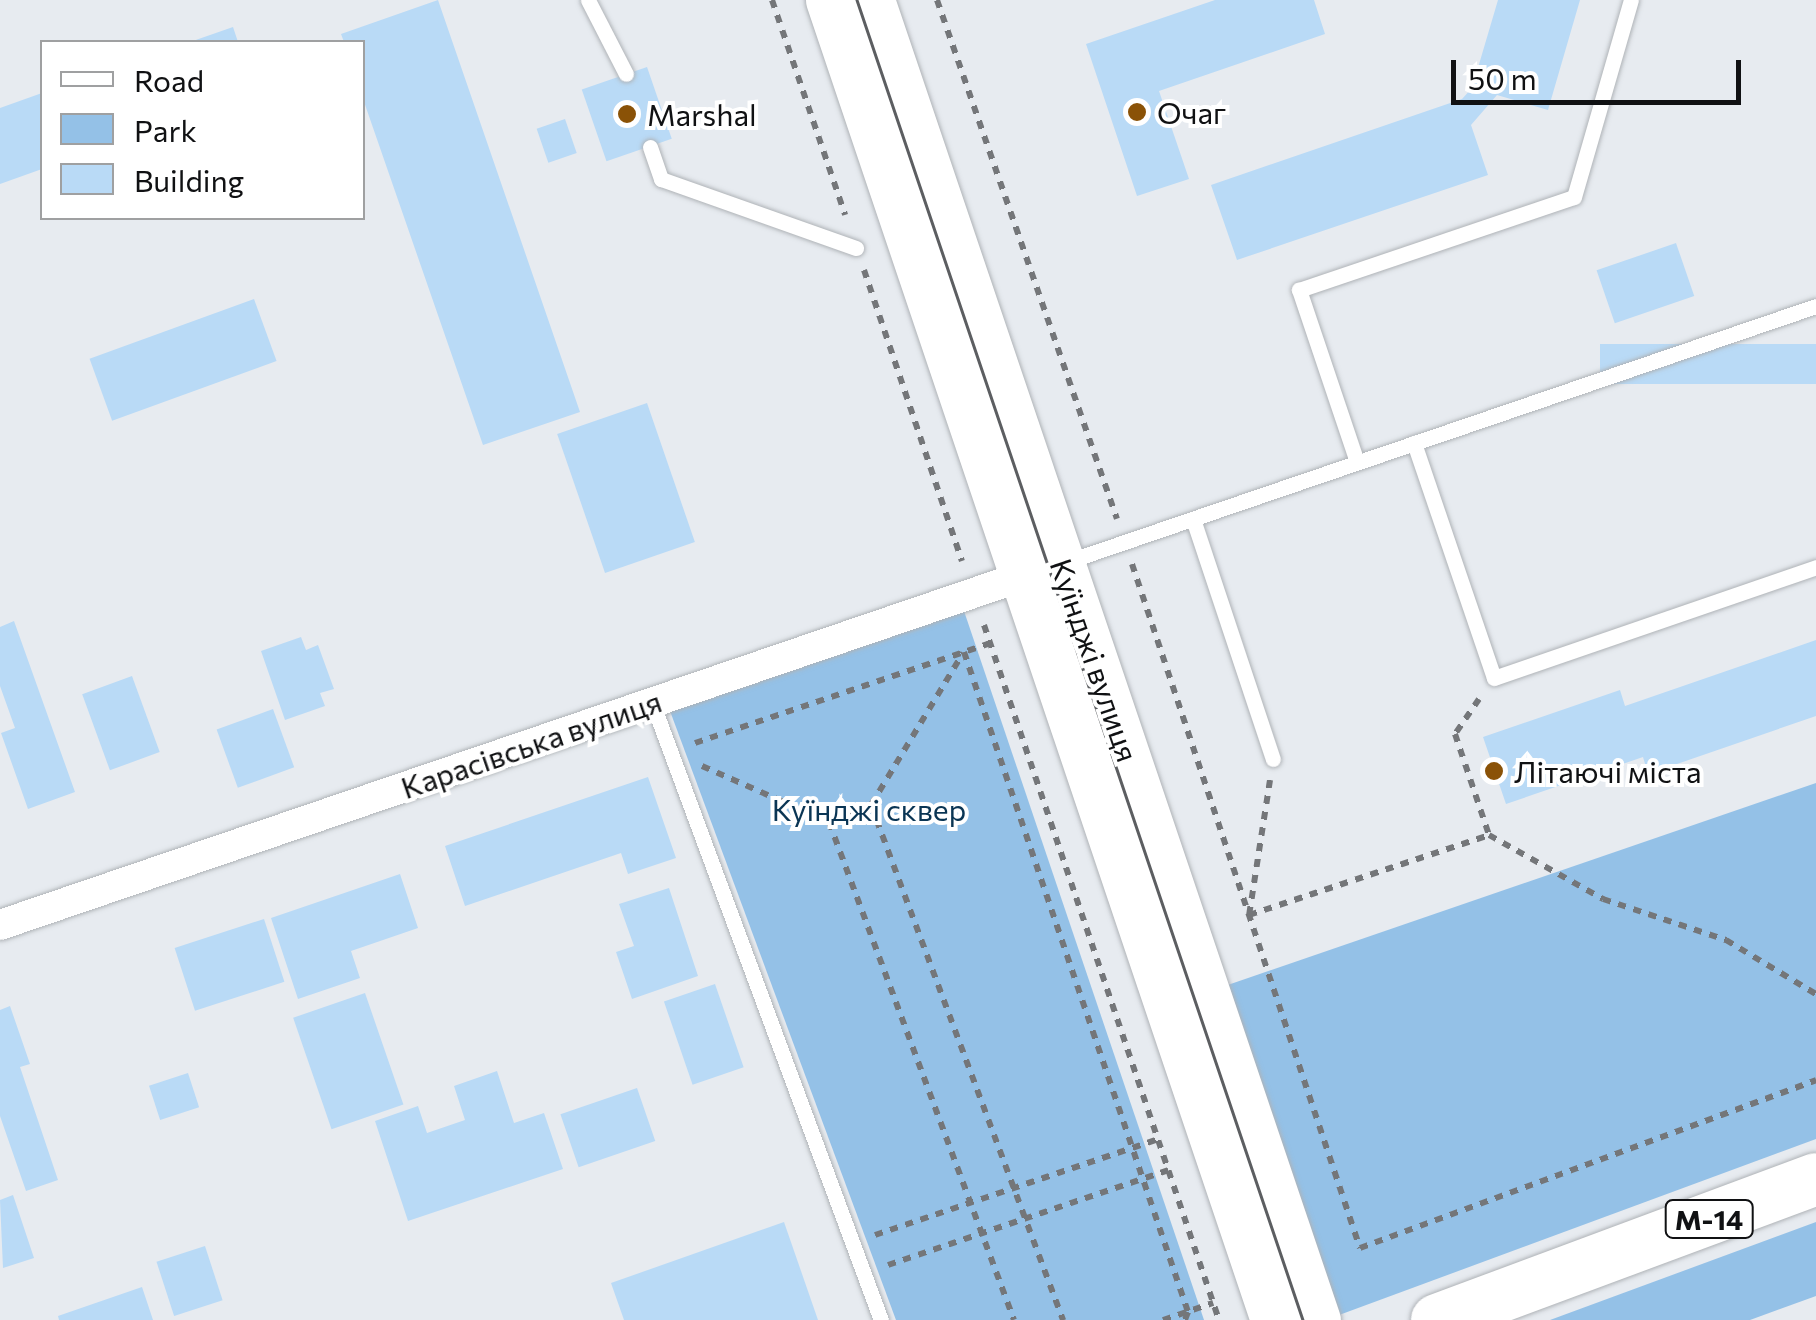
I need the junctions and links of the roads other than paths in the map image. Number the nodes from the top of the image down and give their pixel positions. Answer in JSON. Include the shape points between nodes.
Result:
{"nodes":[{"id":1,"x":588,"y":0,"type":"edge"},
{"id":2,"x":828,"y":0,"type":"edge"},
{"id":3,"x":872,"y":0,"type":"edge"},
{"id":4,"x":1631,"y":0,"type":"edge"},
{"id":5,"x":626,"y":74,"type":"dead end"},
{"id":6,"x":650,"y":147,"type":"dead end"},
{"id":7,"x":856,"y":248,"type":"road end"},
{"id":8,"x":1816,"y":306,"type":"edge"},
{"id":9,"x":1414,"y":443,"type":"junction"},
{"id":10,"x":1357,"y":462,"type":"junction"},
{"id":11,"x":1193,"y":519,"type":"junction"},
{"id":12,"x":1816,"y":567,"type":"edge"},
{"id":13,"x":1042,"y":570,"type":"junction"},
{"id":14,"x":652,"y":702,"type":"junction"},
{"id":15,"x":1274,"y":760,"type":"road end"},
{"id":16,"x":0,"y":924,"type":"edge"},
{"id":17,"x":1816,"y":1180,"type":"edge"},
{"id":18,"x":881,"y":1320,"type":"edge"},
{"id":19,"x":1273,"y":1320,"type":"edge"},
{"id":20,"x":1318,"y":1320,"type":"edge"},
{"id":21,"x":1436,"y":1320,"type":"edge"}],
"edges":[{"from":1,"to":5,"type":"lane"},
{"from":2,"to":13,"type":"main road","name":"Куїнджі вулиця"},
{"from":3,"to":13,"type":"main road","name":"Куїнджі вулиця"},
{"from":4,"to":10,"type":"lane","via":[[1574,197],[1299,290]]},
{"from":6,"to":7,"type":"lane","via":[[661,178]]},
{"from":8,"to":9,"type":"lane"},
{"from":9,"to":10,"type":"lane"},
{"from":9,"to":12,"type":"lane","via":[[1494,678]]},
{"from":10,"to":11,"type":"lane"},
{"from":11,"to":13,"type":"lane"},
{"from":11,"to":15,"type":"lane"},
{"from":13,"to":14,"type":"street","name":"Карасівська вулиця"},
{"from":13,"to":19,"type":"main road","name":"Куїнджі вулиця"},
{"from":13,"to":20,"type":"main road","name":"Куїнджі вулиця"},
{"from":14,"to":16,"type":"street","name":"Карасівська вулиця"},
{"from":14,"to":18,"type":"lane"},
{"from":17,"to":21,"type":"highway","number":"М-14"}]}
